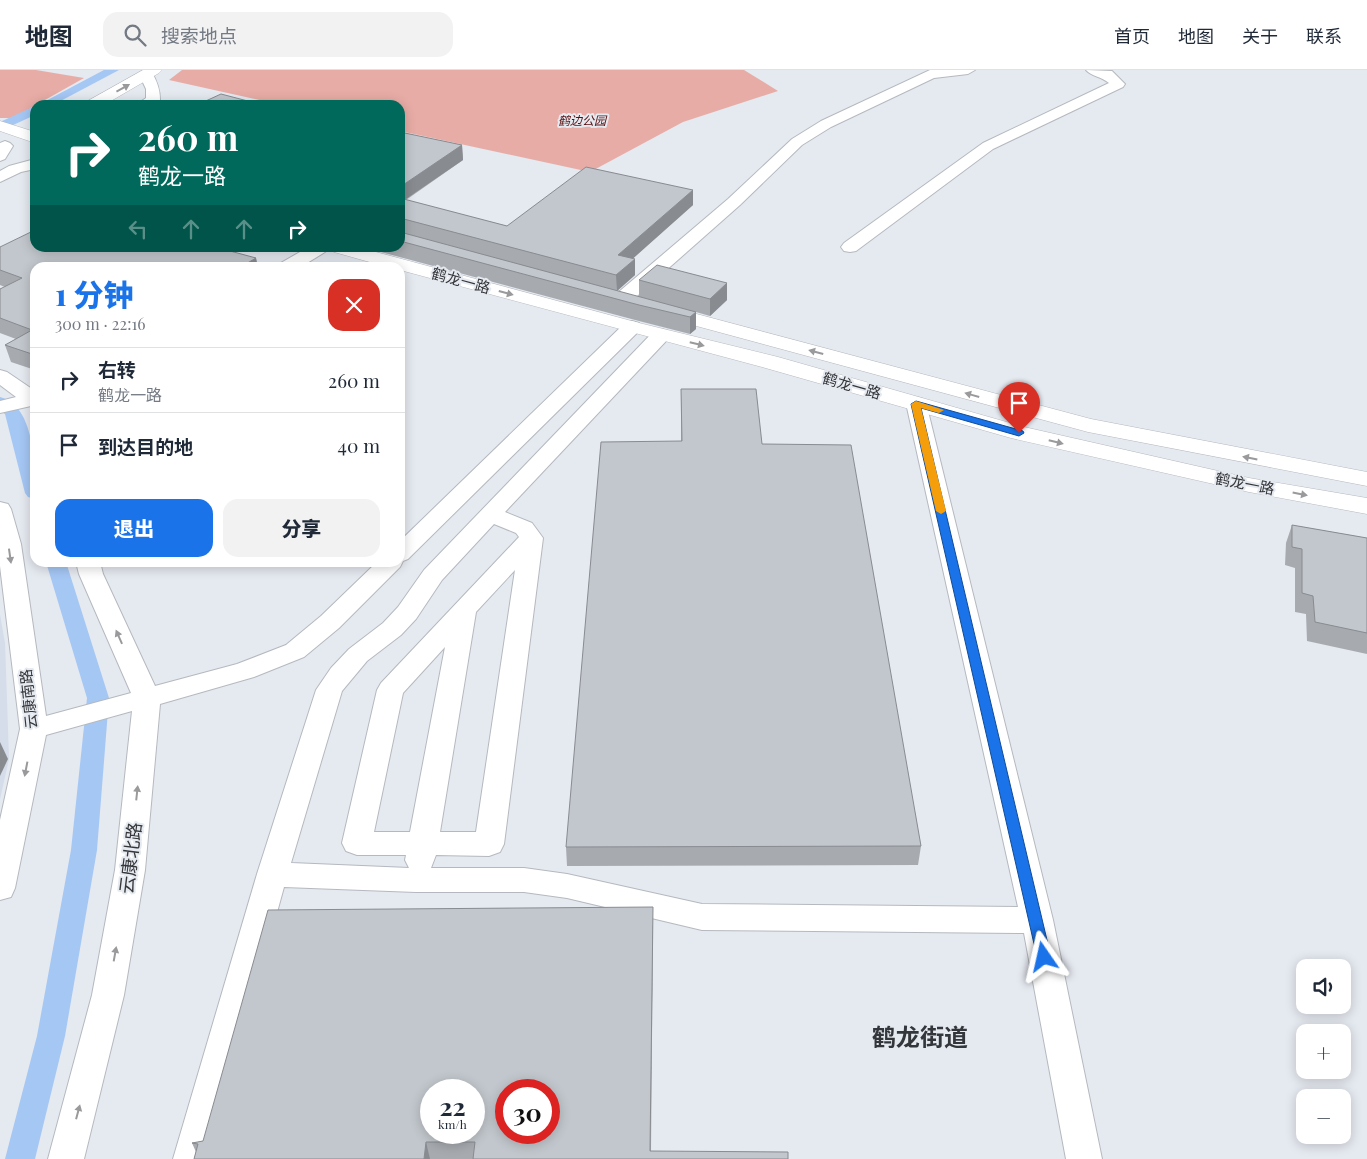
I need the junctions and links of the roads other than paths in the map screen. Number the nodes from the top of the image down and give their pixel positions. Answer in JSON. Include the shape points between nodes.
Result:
{"nodes":[{"id":1,"x":968,"y":70,"type":"edge"},
{"id":2,"x":150,"y":72,"type":"edge"},
{"id":3,"x":930,"y":72,"type":"edge"},
{"id":4,"x":1100,"y":72,"type":"edge"},
{"id":5,"x":101,"y":100,"type":"edge"},
{"id":6,"x":153,"y":100,"type":"edge"},
{"id":7,"x":30,"y":138,"type":"edge"},
{"id":8,"x":3,"y":140,"type":"edge"},
{"id":9,"x":30,"y":150,"type":"edge"},
{"id":10,"x":30,"y":165,"type":"edge"},
{"id":11,"x":0,"y":172,"type":"edge"},
{"id":12,"x":0,"y":177,"type":"edge"},
{"id":13,"x":850,"y":247,"type":"dead end"},
{"id":14,"x":311,"y":252,"type":"edge"},
{"id":15,"x":356,"y":252,"type":"edge"},
{"id":16,"x":295,"y":262,"type":"edge"},
{"id":17,"x":393,"y":262,"type":"edge"},
{"id":18,"x":405,"y":265,"type":"edge"},
{"id":19,"x":611,"y":297,"type":"joint"},
{"id":20,"x":632,"y":327,"type":"junction"},
{"id":21,"x":661,"y":335,"type":"junction"},
{"id":22,"x":0,"y":376,"type":"edge"},
{"id":23,"x":30,"y":397,"type":"edge"},
{"id":24,"x":30,"y":401,"type":"edge"},
{"id":25,"x":916,"y":404,"type":"junction"},
{"id":26,"x":0,"y":407,"type":"edge"},
{"id":27,"x":1367,"y":479,"type":"edge"},
{"id":28,"x":1367,"y":506,"type":"edge"},
{"id":29,"x":0,"y":509,"type":"edge"},
{"id":30,"x":492,"y":515,"type":"junction"},
{"id":31,"x":531,"y":538,"type":"junction"},
{"id":32,"x":405,"y":549,"type":"edge"},
{"id":33,"x":89,"y":567,"type":"edge"},
{"id":34,"x":387,"y":567,"type":"edge"},
{"id":35,"x":464,"y":610,"type":"junction"},
{"id":36,"x":147,"y":699,"type":"junction"},
{"id":37,"x":34,"y":729,"type":"junction"},
{"id":38,"x":423,"y":844,"type":"junction"},
{"id":39,"x":272,"y":874,"type":"junction"},
{"id":40,"x":416,"y":880,"type":"junction"},
{"id":41,"x":0,"y":888,"type":"edge"},
{"id":42,"x":1037,"y":920,"type":"junction"},
{"id":43,"x":66,"y":1159,"type":"edge"},
{"id":44,"x":191,"y":1159,"type":"edge"},
{"id":45,"x":1084,"y":1159,"type":"edge"}],
"edges":[{"from":1,"to":3,"type":"street"},
{"from":5,"to":2,"type":"highway","one_way":true},
{"from":2,"to":6,"type":"street"},
{"from":3,"to":19,"type":"street","via":[[797,142],[734,202]]},
{"from":4,"to":13,"type":"street","via":[[1118,84],[988,146]]},
{"from":7,"to":8,"type":"highway"},
{"from":8,"to":9,"type":"highway"},
{"from":9,"to":11,"type":"street"},
{"from":10,"to":12,"type":"street"},
{"from":14,"to":16,"type":"street"},
{"from":15,"to":17,"type":"highway","name":"鹤龙一路","one_way":true},
{"from":18,"to":20,"type":"highway","name":"鹤龙一路","one_way":true},
{"from":27,"to":19,"type":"highway","name":"鹤龙一路","one_way":true,"via":[[1081,423]]},
{"from":20,"to":21,"type":"highway","name":"鹤龙一路"},
{"from":20,"to":32,"type":"street"},
{"from":21,"to":25,"type":"highway","name":"鹤龙一路","one_way":true},
{"from":21,"to":30,"type":"street"},
{"from":22,"to":23,"type":"street"},
{"from":24,"to":26,"type":"street"},
{"from":25,"to":28,"type":"highway","name":"鹤龙一路","one_way":true,"via":[[1121,457]]},
{"from":25,"to":42,"type":"street"},
{"from":29,"to":37,"type":"street","name":"云康南路","one_way":true,"via":[[9,544]]},
{"from":30,"to":31,"type":"street","via":[[524,528]]},
{"from":30,"to":39,"type":"street","via":[[434,575],[408,613],[358,655],[330,690]]},
{"from":31,"to":35,"type":"street"},
{"from":31,"to":38,"type":"street","via":[[488,844]]},
{"from":36,"to":33,"type":"street","name":"云康北路","one_way":true},
{"from":34,"to":36,"type":"street","via":[[295,652],[245,671]]},
{"from":35,"to":38,"type":"street"},
{"from":35,"to":38,"type":"street","via":[[390,690],[357,843]]},
{"from":36,"to":37,"type":"street"},
{"from":43,"to":36,"type":"street","name":"云康北路","one_way":true,"via":[[110,985],[130,870]]},
{"from":37,"to":41,"type":"street","name":"云康南路","one_way":true},
{"from":38,"to":40,"type":"street"},
{"from":39,"to":40,"type":"street"},
{"from":39,"to":44,"type":"street"},
{"from":40,"to":42,"type":"street","via":[[524,880],[566,886],[702,917]]},
{"from":42,"to":45,"type":"street"}]}
